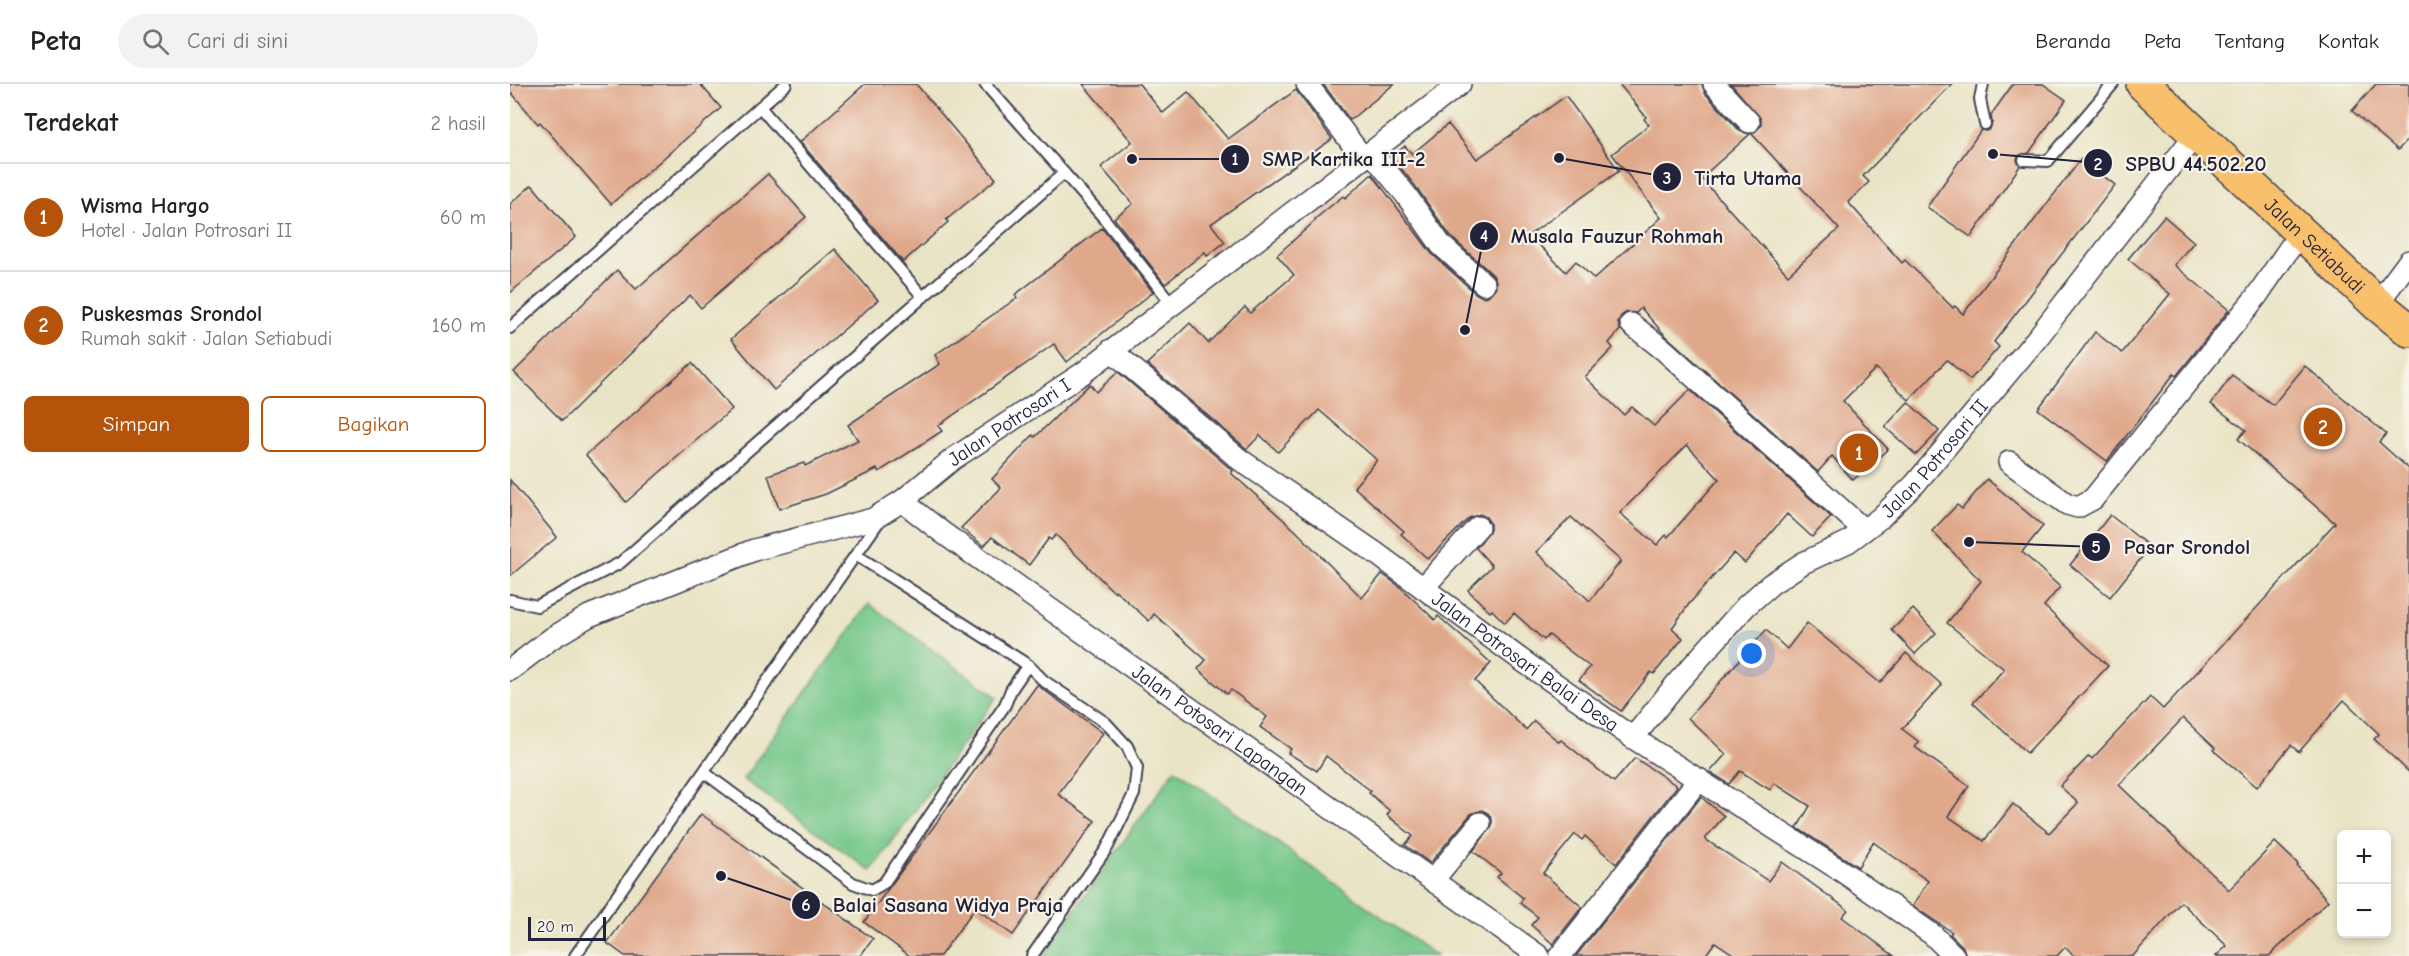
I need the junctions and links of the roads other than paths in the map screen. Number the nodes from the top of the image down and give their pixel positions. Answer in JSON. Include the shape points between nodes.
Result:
{"nodes":[{"id":1,"x":786,"y":84,"type":"edge"},
{"id":2,"x":985,"y":84,"type":"edge"},
{"id":3,"x":1307,"y":84,"type":"edge"},
{"id":4,"x":1460,"y":84,"type":"edge"},
{"id":5,"x":1714,"y":84,"type":"edge"},
{"id":6,"x":1983,"y":84,"type":"edge"},
{"id":7,"x":2113,"y":84,"type":"edge"},
{"id":8,"x":2143,"y":84,"type":"edge"},
{"id":9,"x":760,"y":107,"type":"junction"},
{"id":10,"x":1749,"y":122,"type":"dead end"},
{"id":11,"x":1985,"y":124,"type":"dead end"},
{"id":12,"x":2195,"y":135,"type":"junction"},
{"id":13,"x":1367,"y":155,"type":"junction"},
{"id":14,"x":2024,"y":160,"type":"dead end"},
{"id":15,"x":1064,"y":173,"type":"junction"},
{"id":16,"x":2300,"y":233,"type":"junction"},
{"id":17,"x":2409,"y":261,"type":"edge"},
{"id":18,"x":1484,"y":284,"type":"dead end"},
{"id":19,"x":923,"y":297,"type":"junction"},
{"id":20,"x":1172,"y":304,"type":"junction"},
{"id":21,"x":2377,"y":304,"type":"junction"},
{"id":22,"x":1631,"y":324,"type":"dead end"},
{"id":23,"x":510,"y":328,"type":"edge"},
{"id":24,"x":2409,"y":330,"type":"edge"},
{"id":25,"x":1111,"y":350,"type":"junction"},
{"id":26,"x":2009,"y":462,"type":"dead end"},
{"id":27,"x":895,"y":506,"type":"junction"},
{"id":28,"x":1478,"y":527,"type":"dead end"},
{"id":29,"x":1864,"y":530,"type":"junction"},
{"id":30,"x":856,"y":555,"type":"junction"},
{"id":31,"x":1423,"y":588,"type":"junction"},
{"id":32,"x":510,"y":600,"type":"edge"},
{"id":33,"x":1028,"y":665,"type":"junction"},
{"id":34,"x":510,"y":670,"type":"edge"},
{"id":35,"x":1633,"y":738,"type":"junction"},
{"id":36,"x":705,"y":773,"type":"junction"},
{"id":37,"x":1699,"y":779,"type":"junction"},
{"id":38,"x":1480,"y":824,"type":"dead end"},
{"id":39,"x":1433,"y":880,"type":"junction"},
{"id":40,"x":575,"y":956,"type":"edge"},
{"id":41,"x":1032,"y":956,"type":"edge"},
{"id":42,"x":1539,"y":956,"type":"edge"},
{"id":43,"x":1560,"y":956,"type":"edge"},
{"id":44,"x":1954,"y":956,"type":"edge"}],
"edges":[{"from":1,"to":9,"type":"lane"},
{"from":2,"to":15,"type":"lane"},
{"from":3,"to":13,"type":"street"},
{"from":4,"to":13,"type":"street","name":"Jalan Potrosari I"},
{"from":5,"to":10,"type":"street"},
{"from":6,"to":11,"type":"lane","via":[[1980,99]]},
{"from":7,"to":14,"type":"lane","via":[[2048,161]]},
{"from":8,"to":12,"type":"highway","name":"Jalan Setiabudi"},
{"from":9,"to":19,"type":"lane"},
{"from":9,"to":23,"type":"lane"},
{"from":12,"to":16,"type":"highway","name":"Jalan Setiabudi"},
{"from":12,"to":29,"type":"street","name":"Jalan Potrosari II","via":[[2038,337],[1915,484]]},
{"from":13,"to":18,"type":"street","via":[[1406,195],[1441,245]]},
{"from":13,"to":20,"type":"street","name":"Jalan Potrosari I"},
{"from":15,"to":19,"type":"lane"},
{"from":15,"to":20,"type":"lane"},
{"from":16,"to":21,"type":"highway","name":"Jalan Setiabudi"},
{"from":16,"to":26,"type":"street","via":[[2256,297],[2093,499],[2078,507],[2067,504]]},
{"from":17,"to":21,"type":"street"},
{"from":19,"to":32,"type":"lane","via":[[620,563],[537,606]]},
{"from":20,"to":25,"type":"street","name":"Jalan Potrosari I"},
{"from":21,"to":24,"type":"highway","name":"Jalan Setiabudi"},
{"from":22,"to":29,"type":"street"},
{"from":25,"to":27,"type":"street","name":"Jalan Potrosari I","via":[[1083,373],[953,459]]},
{"from":25,"to":31,"type":"street","name":"Jalan Potrosari Balai Desa","via":[[1239,459]]},
{"from":27,"to":30,"type":"lane"},
{"from":27,"to":34,"type":"street","name":"Jalan Potrosari I","via":[[873,519],[754,550],[589,616]]},
{"from":27,"to":39,"type":"street","name":"Jalan Potosari Lapangan","via":[[952,540]]},
{"from":28,"to":31,"type":"street"},
{"from":29,"to":35,"type":"street","name":"Jalan Potrosari II","via":[[1803,563],[1746,606]]},
{"from":30,"to":33,"type":"lane"},
{"from":30,"to":36,"type":"lane"},
{"from":31,"to":35,"type":"street","name":"Jalan Potrosari Balai Desa"},
{"from":33,"to":36,"type":"lane","via":[[884,883],[872,890],[853,883]]},
{"from":33,"to":41,"type":"lane","via":[[1044,681],[1106,723],[1127,746],[1137,768],[1134,794],[1107,848]]},
{"from":35,"to":37,"type":"street","name":"Jalan Potrosari Balai Desa"},
{"from":36,"to":40,"type":"lane"},
{"from":37,"to":43,"type":"street"},
{"from":37,"to":44,"type":"street","name":"Jalan Potrosari Balai Desa","via":[[1846,874],[1933,935]]},
{"from":38,"to":39,"type":"street"},
{"from":39,"to":42,"type":"street","name":"Jalan Potosari Lapangan"}]}
